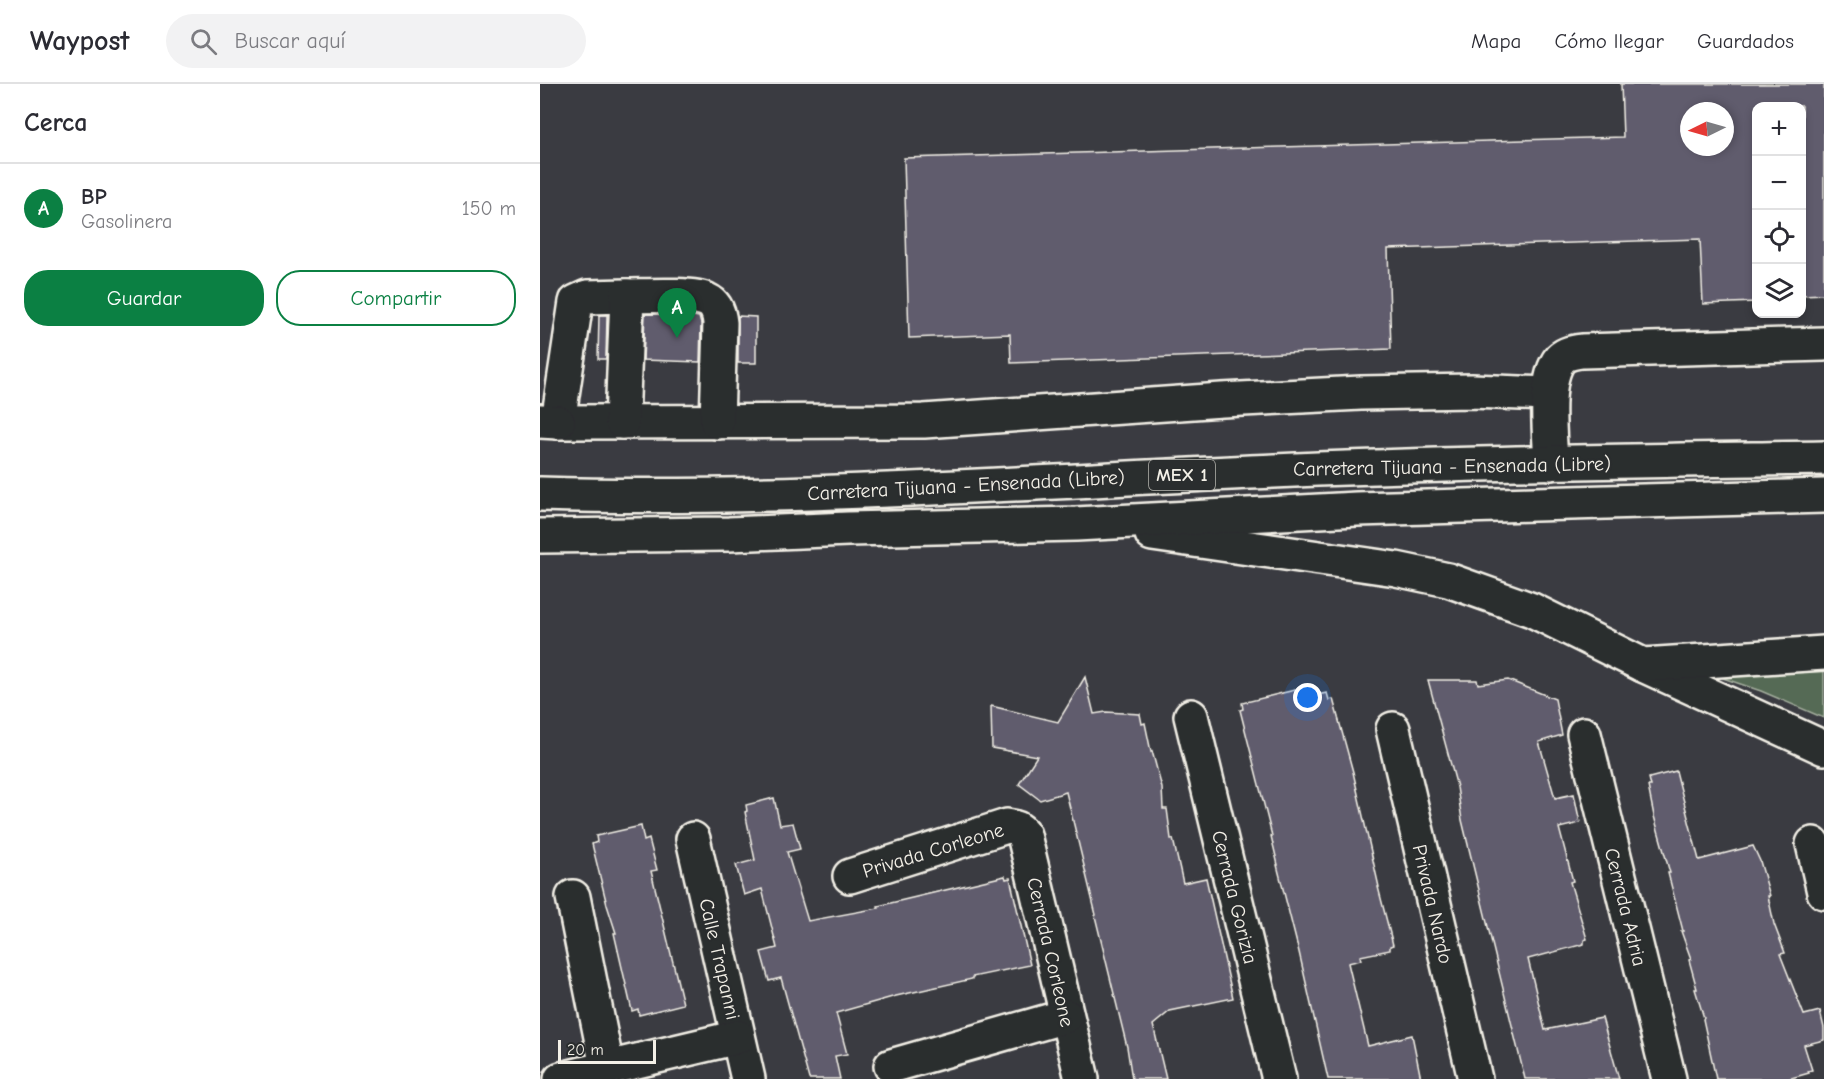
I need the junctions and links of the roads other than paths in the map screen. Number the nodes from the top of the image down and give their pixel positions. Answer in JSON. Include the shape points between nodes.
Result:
{"nodes":[{"id":1,"x":627,"y":296,"type":"junction"},
{"id":2,"x":1824,"y":344,"type":"edge"},
{"id":3,"x":1548,"y":394,"type":"junction"},
{"id":4,"x":549,"y":421,"type":"edge"},
{"id":5,"x":622,"y":422,"type":"junction"},
{"id":6,"x":717,"y":422,"type":"junction"},
{"id":7,"x":1824,"y":458,"type":"edge"},
{"id":8,"x":1551,"y":463,"type":"junction"},
{"id":9,"x":540,"y":494,"type":"edge"},
{"id":10,"x":1824,"y":496,"type":"edge"},
{"id":11,"x":1076,"y":524,"type":"junction"},
{"id":12,"x":540,"y":536,"type":"edge"},
{"id":13,"x":1824,"y":653,"type":"edge"},
{"id":14,"x":1643,"y":665,"type":"junction"},
{"id":15,"x":1191,"y":716,"type":"dead end"},
{"id":16,"x":1393,"y":729,"type":"dead end"},
{"id":17,"x":1584,"y":734,"type":"dead end"},
{"id":18,"x":1824,"y":748,"type":"edge"},
{"id":19,"x":1016,"y":827,"type":"joint"},
{"id":20,"x":693,"y":839,"type":"dead end"},
{"id":21,"x":1813,"y":844,"type":"dead end"},
{"id":22,"x":850,"y":876,"type":"dead end"},
{"id":23,"x":1824,"y":892,"type":"edge"},
{"id":24,"x":573,"y":897,"type":"dead end"},
{"id":25,"x":1066,"y":1016,"type":"junction"},
{"id":26,"x":738,"y":1037,"type":"junction"},
{"id":27,"x":891,"y":1066,"type":"dead end"},
{"id":28,"x":607,"y":1067,"type":"junction"},
{"id":29,"x":561,"y":1079,"type":"edge"},
{"id":30,"x":748,"y":1079,"type":"edge"},
{"id":31,"x":1082,"y":1079,"type":"edge"},
{"id":32,"x":1279,"y":1079,"type":"edge"},
{"id":33,"x":1474,"y":1079,"type":"edge"},
{"id":34,"x":1669,"y":1079,"type":"edge"}],
"edges":[{"from":1,"to":4,"type":"main road","via":[[587,297],[576,302]]},
{"from":1,"to":5,"type":"main road"},
{"from":1,"to":6,"type":"main road","via":[[697,297],[714,305],[720,323]]},
{"from":2,"to":3,"type":"main road","via":[[1568,353],[1556,366]]},
{"from":3,"to":6,"type":"main road","via":[[1361,393],[924,421]]},
{"from":3,"to":8,"type":"main road"},
{"from":4,"to":5,"type":"main road"},
{"from":5,"to":6,"type":"main road"},
{"from":7,"to":8,"type":"main road","name":"Carretera Tijuana - Ensenada (Libre)","number":"MEX 1"},
{"from":8,"to":9,"type":"main road","name":"Carretera Tijuana - Ensenada (Libre)","number":"MEX 1","via":[[1379,466],[832,492]]},
{"from":10,"to":11,"type":"main road","name":"Carretera Tijuana - Ensenada (Libre)","number":"MEX 1","via":[[1357,509]]},
{"from":11,"to":12,"type":"main road","name":"Carretera Tijuana - Ensenada (Libre)","number":"MEX 1"},
{"from":11,"to":14,"type":"main road","via":[[1396,569],[1448,580],[1532,610]]},
{"from":13,"to":14,"type":"main road"},
{"from":14,"to":18,"type":"main road"},
{"from":15,"to":32,"type":"main road","name":"Cerrada Gorizia"},
{"from":16,"to":33,"type":"main road","name":"Privada Nardo"},
{"from":17,"to":34,"type":"main road","name":"Cerrada Adria"},
{"from":19,"to":22,"type":"main road","name":"Privada Corleone","via":[[1007,826]]},
{"from":19,"to":25,"type":"main road","name":"Cerrada Corleone","via":[[1024,836]]},
{"from":20,"to":26,"type":"main road","name":"Calle Trapanni"},
{"from":21,"to":23,"type":"main road"},
{"from":24,"to":28,"type":"main road"},
{"from":25,"to":27,"type":"main road"},
{"from":25,"to":31,"type":"main road","name":"Cerrada Corleone"},
{"from":26,"to":28,"type":"main road"},
{"from":26,"to":30,"type":"main road","name":"Calle Trapanni"},
{"from":28,"to":29,"type":"main road"}]}
